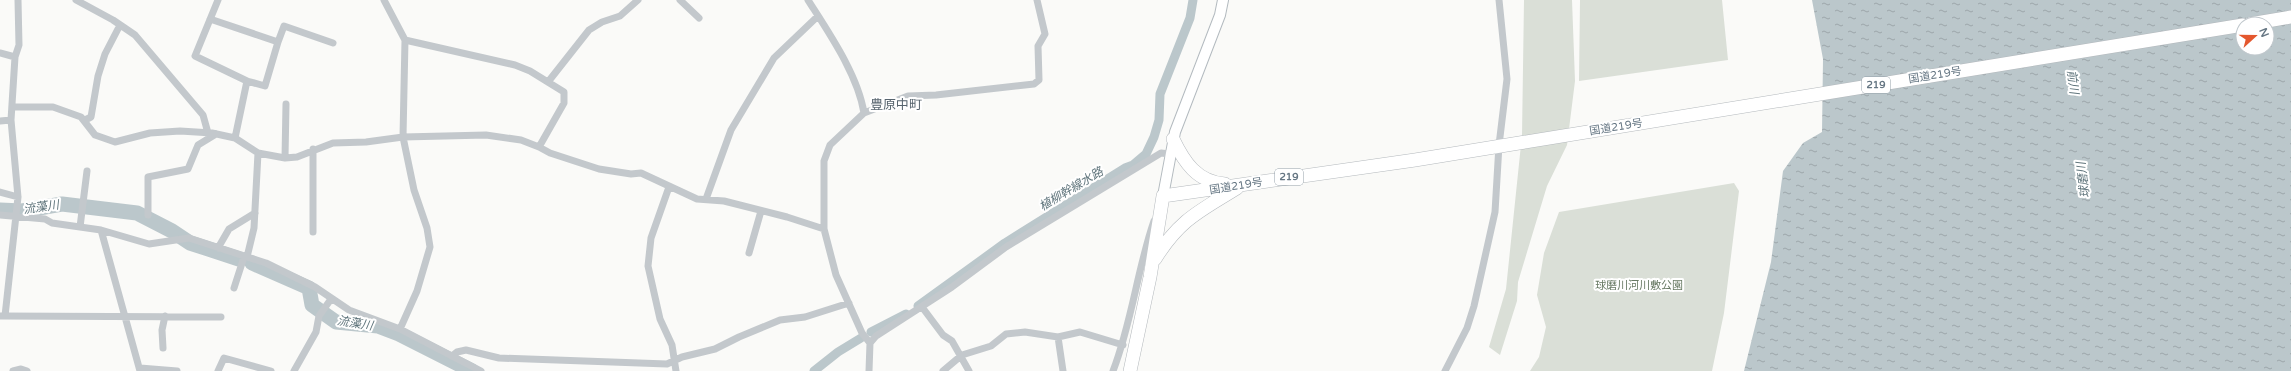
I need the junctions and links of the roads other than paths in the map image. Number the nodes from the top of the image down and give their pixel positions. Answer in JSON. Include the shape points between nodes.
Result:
{"nodes":[{"id":1,"x":18,"y":0,"type":"edge"},
{"id":2,"x":76,"y":0,"type":"edge"},
{"id":3,"x":218,"y":0,"type":"edge"},
{"id":4,"x":384,"y":0,"type":"edge"},
{"id":5,"x":638,"y":0,"type":"edge"},
{"id":6,"x":680,"y":0,"type":"edge"},
{"id":7,"x":808,"y":0,"type":"edge"},
{"id":8,"x":1037,"y":0,"type":"edge"},
{"id":9,"x":1223,"y":0,"type":"edge"},
{"id":10,"x":1499,"y":0,"type":"edge"},
{"id":11,"x":818,"y":16,"type":"junction"},
{"id":12,"x":2291,"y":17,"type":"edge"},
{"id":13,"x":699,"y":18,"type":"dead end"},
{"id":14,"x":210,"y":19,"type":"junction"},
{"id":15,"x":2275,"y":20,"type":"edge"},
{"id":16,"x":120,"y":25,"type":"junction"},
{"id":17,"x":2235,"y":26,"type":"edge"},
{"id":18,"x":405,"y":40,"type":"junction"},
{"id":19,"x":278,"y":42,"type":"junction"},
{"id":20,"x":333,"y":43,"type":"dead end"},
{"id":21,"x":0,"y":53,"type":"edge"},
{"id":22,"x":15,"y":57,"type":"junction"},
{"id":23,"x":247,"y":81,"type":"junction"},
{"id":24,"x":548,"y":82,"type":"junction"},
{"id":25,"x":286,"y":104,"type":"dead end"},
{"id":26,"x":13,"y":107,"type":"junction"},
{"id":27,"x":864,"y":113,"type":"junction"},
{"id":28,"x":11,"y":120,"type":"junction"},
{"id":29,"x":85,"y":120,"type":"junction"},
{"id":30,"x":0,"y":121,"type":"edge"},
{"id":31,"x":208,"y":133,"type":"junction"},
{"id":32,"x":216,"y":134,"type":"junction"},
{"id":33,"x":403,"y":137,"type":"junction"},
{"id":34,"x":234,"y":138,"type":"junction"},
{"id":35,"x":1173,"y":139,"type":"junction"},
{"id":36,"x":1504,"y":145,"type":"junction"},
{"id":37,"x":539,"y":147,"type":"junction"},
{"id":38,"x":313,"y":149,"type":"junction"},
{"id":39,"x":258,"y":153,"type":"junction"},
{"id":40,"x":1170,"y":154,"type":"junction"},
{"id":41,"x":285,"y":158,"type":"junction"},
{"id":42,"x":87,"y":171,"type":"dead end"},
{"id":43,"x":1240,"y":186,"type":"junction"},
{"id":44,"x":669,"y":187,"type":"junction"},
{"id":45,"x":0,"y":192,"type":"edge"},
{"id":46,"x":1163,"y":196,"type":"junction"},
{"id":47,"x":18,"y":197,"type":"junction"},
{"id":48,"x":706,"y":199,"type":"junction"},
{"id":49,"x":761,"y":211,"type":"junction"},
{"id":50,"x":16,"y":213,"type":"junction"},
{"id":51,"x":255,"y":213,"type":"junction"},
{"id":52,"x":0,"y":215,"type":"edge"},
{"id":53,"x":148,"y":215,"type":"dead end"},
{"id":54,"x":80,"y":227,"type":"junction"},
{"id":55,"x":824,"y":229,"type":"junction"},
{"id":56,"x":101,"y":230,"type":"junction"},
{"id":57,"x":313,"y":232,"type":"dead end"},
{"id":58,"x":218,"y":248,"type":"junction"},
{"id":59,"x":749,"y":253,"type":"dead end"},
{"id":60,"x":246,"y":257,"type":"junction"},
{"id":61,"x":1152,"y":264,"type":"junction"},
{"id":62,"x":234,"y":288,"type":"dead end"},
{"id":63,"x":331,"y":299,"type":"junction"},
{"id":64,"x":849,"y":303,"type":"junction"},
{"id":65,"x":922,"y":307,"type":"junction"},
{"id":66,"x":126,"y":315,"type":"junction"},
{"id":67,"x":2,"y":316,"type":"edge"},
{"id":68,"x":165,"y":316,"type":"junction"},
{"id":69,"x":221,"y":317,"type":"dead end"},
{"id":70,"x":400,"y":329,"type":"junction"},
{"id":71,"x":1058,"y":337,"type":"junction"},
{"id":72,"x":870,"y":343,"type":"junction"},
{"id":73,"x":1123,"y":345,"type":"junction"},
{"id":74,"x":163,"y":348,"type":"dead end"},
{"id":75,"x":962,"y":355,"type":"junction"},
{"id":76,"x":452,"y":356,"type":"junction"},
{"id":77,"x":675,"y":360,"type":"junction"},
{"id":78,"x":140,"y":369,"type":"edge"},
{"id":79,"x":13,"y":371,"type":"edge"},
{"id":80,"x":27,"y":371,"type":"edge"},
{"id":81,"x":177,"y":371,"type":"edge"},
{"id":82,"x":218,"y":371,"type":"edge"},
{"id":83,"x":271,"y":371,"type":"edge"},
{"id":84,"x":294,"y":371,"type":"edge"},
{"id":85,"x":481,"y":371,"type":"edge"},
{"id":86,"x":676,"y":371,"type":"edge"},
{"id":87,"x":869,"y":371,"type":"edge"},
{"id":88,"x":943,"y":371,"type":"edge"},
{"id":89,"x":969,"y":371,"type":"edge"},
{"id":90,"x":1063,"y":371,"type":"edge"},
{"id":91,"x":1113,"y":371,"type":"edge"},
{"id":92,"x":1130,"y":371,"type":"edge"},
{"id":93,"x":1445,"y":371,"type":"edge"}],
"edges":[{"from":1,"to":22,"type":"street","via":[[19,45]]},
{"from":2,"to":16,"type":"street"},
{"from":3,"to":14,"type":"street"},
{"from":4,"to":18,"type":"street"},
{"from":5,"to":24,"type":"street","via":[[620,16],[589,30]]},
{"from":6,"to":13,"type":"street"},
{"from":7,"to":11,"type":"street"},
{"from":8,"to":27,"type":"street","via":[[1045,34],[1038,46],[1039,80],[1034,84],[908,96]]},
{"from":9,"to":35,"type":"street","via":[[1220,15]]},
{"from":10,"to":36,"type":"street","via":[[1507,79]]},
{"from":11,"to":27,"type":"street","via":[[857,88]]},
{"from":11,"to":48,"type":"street","via":[[774,58],[731,130]]},
{"from":12,"to":15,"type":"highway"},
{"from":14,"to":19,"type":"street"},
{"from":14,"to":23,"type":"street","via":[[195,56]]},
{"from":16,"to":29,"type":"street","via":[[104,54],[91,117]]},
{"from":16,"to":31,"type":"street","via":[[135,35],[203,115]]},
{"from":17,"to":36,"type":"highway","name":"国道219号","number":"219"},
{"from":18,"to":24,"type":"street","via":[[515,65],[530,70]]},
{"from":18,"to":33,"type":"street"},
{"from":19,"to":20,"type":"street","via":[[284,26]]},
{"from":19,"to":23,"type":"street","via":[[265,86]]},
{"from":21,"to":22,"type":"street"},
{"from":22,"to":26,"type":"street"},
{"from":23,"to":34,"type":"street"},
{"from":24,"to":37,"type":"street","via":[[564,92],[565,98]]},
{"from":25,"to":41,"type":"street"},
{"from":26,"to":28,"type":"street"},
{"from":26,"to":29,"type":"street","via":[[53,107],[81,116]]},
{"from":27,"to":55,"type":"street","via":[[830,144],[825,155]]},
{"from":28,"to":30,"type":"street"},
{"from":28,"to":47,"type":"street"},
{"from":29,"to":31,"type":"street","via":[[95,135],[115,142],[150,133]]},
{"from":31,"to":32,"type":"street"},
{"from":32,"to":34,"type":"street"},
{"from":32,"to":53,"type":"street","via":[[198,145],[188,169],[148,177]]},
{"from":33,"to":37,"type":"street","via":[[486,135],[521,140]]},
{"from":33,"to":38,"type":"street","via":[[333,143]]},
{"from":33,"to":70,"type":"street","via":[[430,247],[418,291]]},
{"from":34,"to":39,"type":"street"},
{"from":35,"to":40,"type":"street"},
{"from":35,"to":43,"type":"highway","via":[[1194,172],[1209,181]]},
{"from":36,"to":43,"type":"highway","name":"国道219号","number":"219"},
{"from":36,"to":93,"type":"street","via":[[1495,212],[1481,278],[1467,328]]},
{"from":37,"to":44,"type":"street","via":[[599,169],[631,174],[642,173]]},
{"from":38,"to":41,"type":"street","via":[[297,157]]},
{"from":38,"to":57,"type":"street"},
{"from":39,"to":41,"type":"street"},
{"from":39,"to":51,"type":"street"},
{"from":40,"to":46,"type":"street"},
{"from":40,"to":65,"type":"street","via":[[1161,153],[1044,222]]},
{"from":42,"to":54,"type":"street"},
{"from":43,"to":46,"type":"highway","name":"国道219号","number":"219"},
{"from":43,"to":61,"type":"highway","via":[[1195,213],[1166,241]]},
{"from":44,"to":48,"type":"street","via":[[697,199]]},
{"from":44,"to":77,"type":"street","via":[[650,238],[648,266],[660,319],[672,345]]},
{"from":45,"to":47,"type":"street"},
{"from":46,"to":61,"type":"highway"},
{"from":46,"to":73,"type":"street","via":[[1148,239]]},
{"from":47,"to":50,"type":"street"},
{"from":48,"to":49,"type":"street"},
{"from":49,"to":55,"type":"street"},
{"from":49,"to":59,"type":"street"},
{"from":50,"to":52,"type":"street"},
{"from":50,"to":54,"type":"street"},
{"from":50,"to":67,"type":"street"},
{"from":51,"to":58,"type":"street","via":[[229,229]]},
{"from":51,"to":60,"type":"street","via":[[254,228]]},
{"from":54,"to":56,"type":"street"},
{"from":55,"to":64,"type":"street","via":[[836,275]]},
{"from":56,"to":58,"type":"street","via":[[149,244],[183,239]]},
{"from":56,"to":66,"type":"street"},
{"from":58,"to":60,"type":"street"},
{"from":60,"to":62,"type":"street"},
{"from":60,"to":63,"type":"street","via":[[281,270],[315,287]]},
{"from":61,"to":92,"type":"highway"},
{"from":63,"to":70,"type":"street","via":[[368,319]]},
{"from":63,"to":84,"type":"street","via":[[321,314],[316,332]]},
{"from":64,"to":72,"type":"street","via":[[862,333]]},
{"from":64,"to":77,"type":"street","via":[[805,316],[780,320],[716,349]]},
{"from":65,"to":72,"type":"street","via":[[876,336]]},
{"from":65,"to":75,"type":"street","via":[[934,326],[952,340]]},
{"from":66,"to":67,"type":"street"},
{"from":66,"to":68,"type":"street"},
{"from":66,"to":78,"type":"street"},
{"from":68,"to":69,"type":"street"},
{"from":68,"to":74,"type":"street","via":[[162,330]]},
{"from":70,"to":76,"type":"street"},
{"from":71,"to":73,"type":"street","via":[[1080,332]]},
{"from":71,"to":75,"type":"street","via":[[1025,332],[1006,334],[991,346]]},
{"from":71,"to":90,"type":"street"},
{"from":72,"to":87,"type":"street"},
{"from":73,"to":91,"type":"street"},
{"from":75,"to":88,"type":"street"},
{"from":75,"to":89,"type":"street"},
{"from":76,"to":77,"type":"street","via":[[466,350],[499,358],[668,364]]},
{"from":76,"to":85,"type":"street"},
{"from":77,"to":86,"type":"street"},
{"from":78,"to":81,"type":"street"},
{"from":79,"to":80,"type":"street"},
{"from":82,"to":83,"type":"street","via":[[224,358]]}]}
